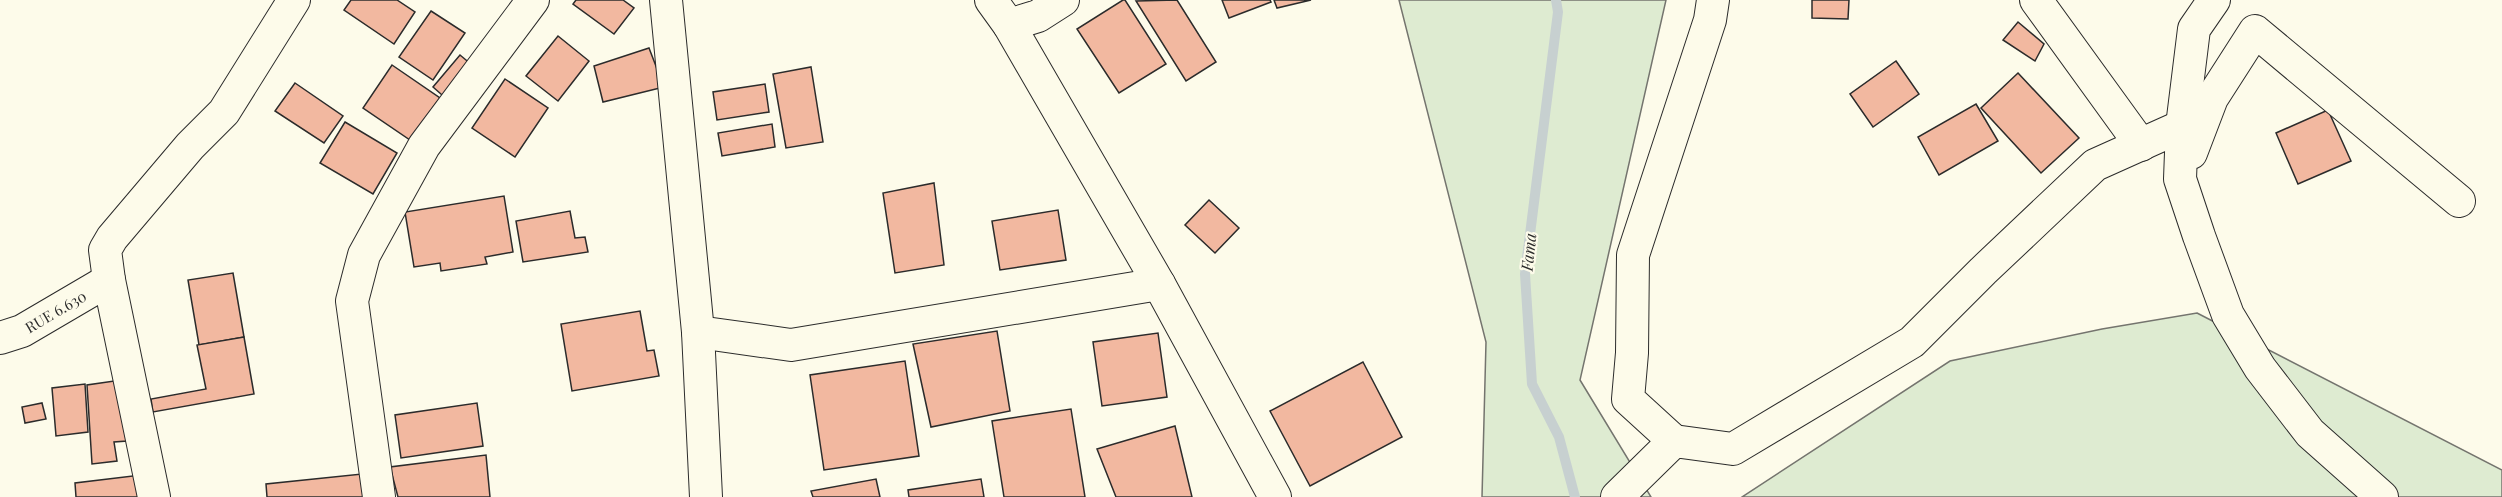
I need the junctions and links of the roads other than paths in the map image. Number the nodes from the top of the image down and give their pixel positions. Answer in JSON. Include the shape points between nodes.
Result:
{"nodes":[{"id":1,"x":294,"y":0,"type":"edge"},
{"id":2,"x":532,"y":0,"type":"edge"},
{"id":3,"x":666,"y":0,"type":"edge"},
{"id":4,"x":991,"y":0,"type":"edge"},
{"id":5,"x":1064,"y":0,"type":"edge"},
{"id":6,"x":1713,"y":0,"type":"edge"},
{"id":7,"x":2036,"y":0,"type":"edge"},
{"id":8,"x":2214,"y":0,"type":"edge"},
{"id":9,"x":1009,"y":26,"type":"junction"},
{"id":10,"x":2182,"y":126,"type":"junction"},
{"id":11,"x":2140,"y":145,"type":"junction"},
{"id":12,"x":2180,"y":179,"type":"junction"},
{"id":13,"x":2458,"y":201,"type":"dead end"},
{"id":14,"x":109,"y":280,"type":"junction"},
{"id":15,"x":1159,"y":284,"type":"junction"},
{"id":16,"x":698,"y":332,"type":"junction"},
{"id":17,"x":0,"y":338,"type":"edge"},
{"id":18,"x":1674,"y":441,"type":"junction"},
{"id":19,"x":154,"y":497,"type":"edge"},
{"id":20,"x":379,"y":497,"type":"edge"},
{"id":21,"x":706,"y":497,"type":"edge"},
{"id":22,"x":1275,"y":497,"type":"edge"},
{"id":23,"x":1617,"y":497,"type":"edge"},
{"id":24,"x":2382,"y":497,"type":"edge"}],
"edges":[{"from":1,"to":14,"type":"street","via":[[224,112],[112,238],[105,250]]},
{"from":2,"to":20,"type":"street","via":[[424,146],[364,255],[352,301]]},
{"from":3,"to":16,"type":"street"},
{"from":4,"to":9,"type":"street"},
{"from":5,"to":9,"type":"street","via":[[1038,16]]},
{"from":6,"to":18,"type":"street","via":[[1710,20],[1633,255],[1628,399]]},
{"from":7,"to":11,"type":"street"},
{"from":8,"to":10,"type":"street","via":[[2194,29]]},
{"from":9,"to":15,"type":"street"},
{"from":10,"to":11,"type":"street"},
{"from":10,"to":12,"type":"street"},
{"from":11,"to":18,"type":"street","via":[[2095,165],[1912,342],[1733,449]]},
{"from":12,"to":13,"type":"street","via":[[2212,98],[2255,31]]},
{"from":12,"to":24,"type":"street","via":[[2228,315],[2260,368],[2310,433]]},
{"from":14,"to":17,"type":"street","name":"RUE 6.630","via":[[22,331]]},
{"from":14,"to":19,"type":"street"},
{"from":15,"to":16,"type":"street","via":[[791,345]]},
{"from":15,"to":22,"type":"street"},
{"from":16,"to":21,"type":"street"},
{"from":18,"to":23,"type":"street"}]}
